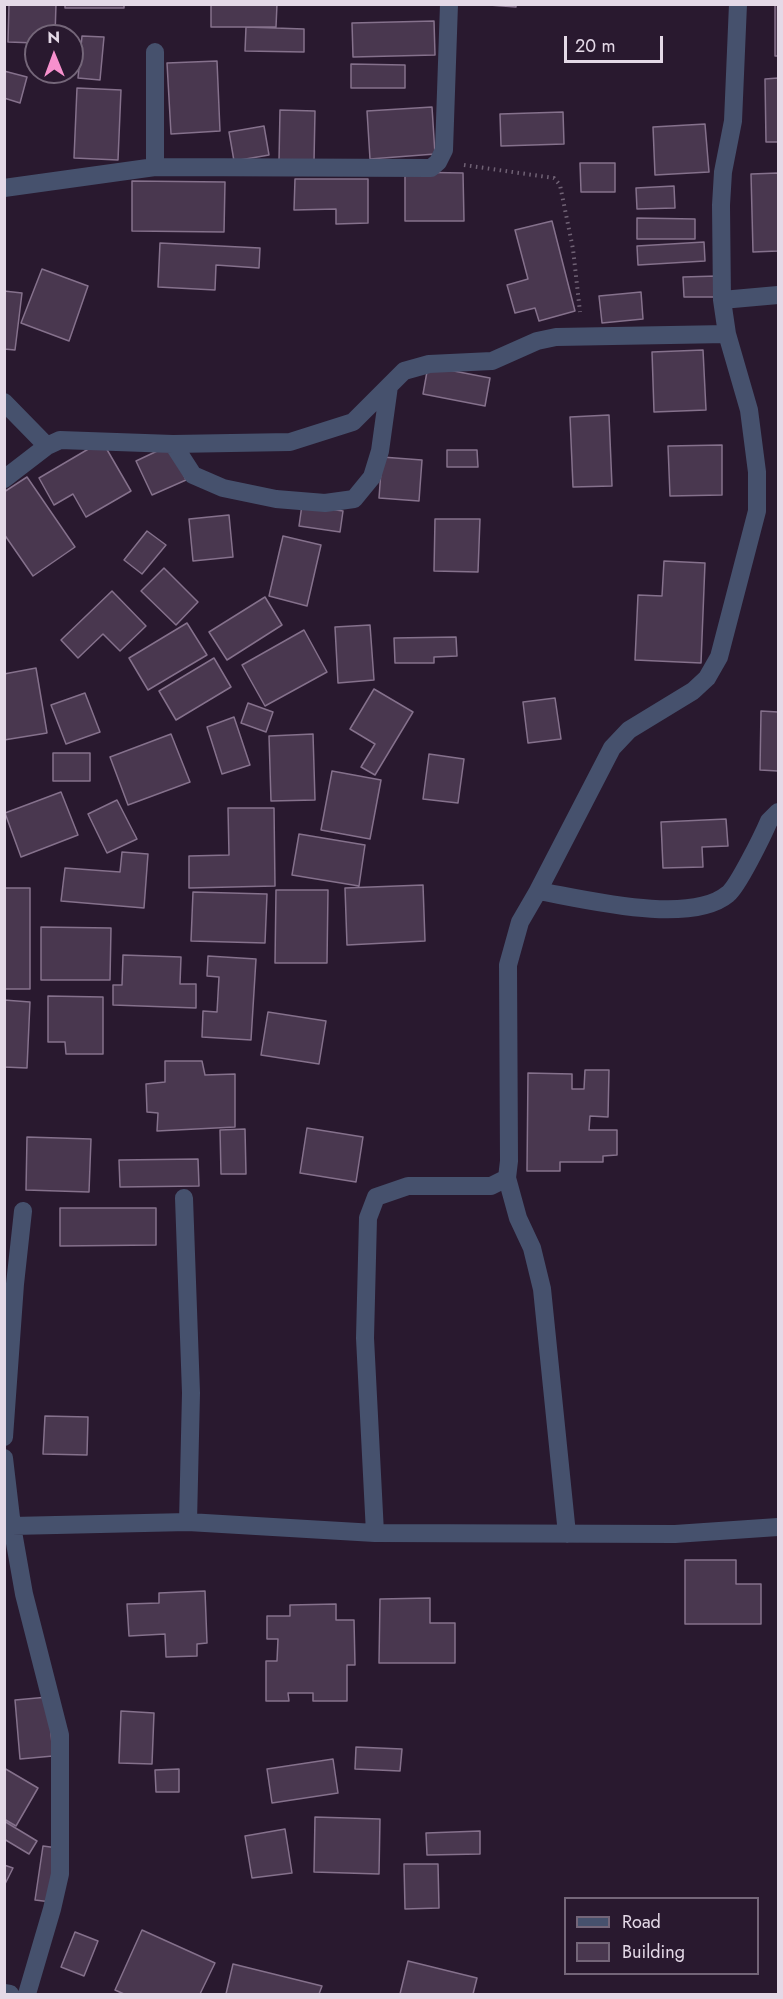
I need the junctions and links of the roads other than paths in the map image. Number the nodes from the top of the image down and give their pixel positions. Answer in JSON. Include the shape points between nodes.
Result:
{"nodes":[{"id":1,"x":449,"y":4,"type":"edge"},
{"id":2,"x":738,"y":4,"type":"edge"},
{"id":3,"x":155,"y":52,"type":"dead end"},
{"id":4,"x":155,"y":167,"type":"junction"},
{"id":5,"x":4,"y":188,"type":"edge"},
{"id":6,"x":778,"y":295,"type":"edge"},
{"id":7,"x":722,"y":300,"type":"junction"},
{"id":8,"x":727,"y":334,"type":"junction"},
{"id":9,"x":389,"y":386,"type":"junction"},
{"id":10,"x":4,"y":402,"type":"edge"},
{"id":11,"x":173,"y":444,"type":"junction"},
{"id":12,"x":47,"y":446,"type":"junction"},
{"id":13,"x":4,"y":479,"type":"edge"},
{"id":14,"x":778,"y":812,"type":"edge"},
{"id":15,"x":538,"y":891,"type":"junction"},
{"id":16,"x":507,"y":1178,"type":"junction"},
{"id":17,"x":184,"y":1198,"type":"dead end"},
{"id":18,"x":23,"y":1211,"type":"dead end"},
{"id":19,"x":4,"y":1437,"type":"edge"},
{"id":20,"x":4,"y":1458,"type":"edge"},
{"id":21,"x":188,"y":1522,"type":"junction"},
{"id":22,"x":12,"y":1526,"type":"junction"},
{"id":23,"x":778,"y":1527,"type":"edge"},
{"id":24,"x":375,"y":1533,"type":"junction"},
{"id":25,"x":567,"y":1534,"type":"junction"},
{"id":26,"x":4,"y":1993,"type":"edge"},
{"id":27,"x":10,"y":1995,"type":"edge"},
{"id":28,"x":27,"y":1995,"type":"edge"}],
"edges":[{"from":1,"to":4,"type":"street","via":[[444,150],[431,168]]},
{"from":2,"to":7,"type":"street","via":[[734,121],[723,172],[721,205]]},
{"from":3,"to":4,"type":"street"},
{"from":4,"to":5,"type":"street"},
{"from":6,"to":7,"type":"street"},
{"from":7,"to":8,"type":"street"},
{"from":8,"to":9,"type":"street","via":[[556,337],[492,361],[429,364],[404,371]]},
{"from":8,"to":15,"type":"street","via":[[749,410],[757,472],[757,511],[719,657],[707,678],[693,691],[629,730],[612,748]]},
{"from":9,"to":11,"type":"street","via":[[353,422],[290,442]]},
{"from":9,"to":11,"type":"street","via":[[372,477],[354,499],[326,503],[276,499],[224,488],[193,475]]},
{"from":10,"to":12,"type":"street"},
{"from":11,"to":12,"type":"street","via":[[72,439]]},
{"from":12,"to":13,"type":"street"},
{"from":14,"to":15,"type":"street","via":[[729,894],[694,909],[632,906]]},
{"from":15,"to":16,"type":"street","via":[[520,922],[508,965]]},
{"from":16,"to":24,"type":"street","via":[[491,1186],[408,1185],[376,1197],[368,1218],[365,1338]]},
{"from":16,"to":25,"type":"street","via":[[542,1289]]},
{"from":17,"to":21,"type":"street","via":[[191,1393]]},
{"from":18,"to":19,"type":"street"},
{"from":20,"to":22,"type":"street"},
{"from":21,"to":22,"type":"street"},
{"from":21,"to":24,"type":"street"},
{"from":22,"to":28,"type":"street","via":[[24,1594],[60,1735],[60,1874]]},
{"from":23,"to":25,"type":"street","via":[[675,1534]]},
{"from":24,"to":25,"type":"street"},
{"from":26,"to":27,"type":"street"}]}
